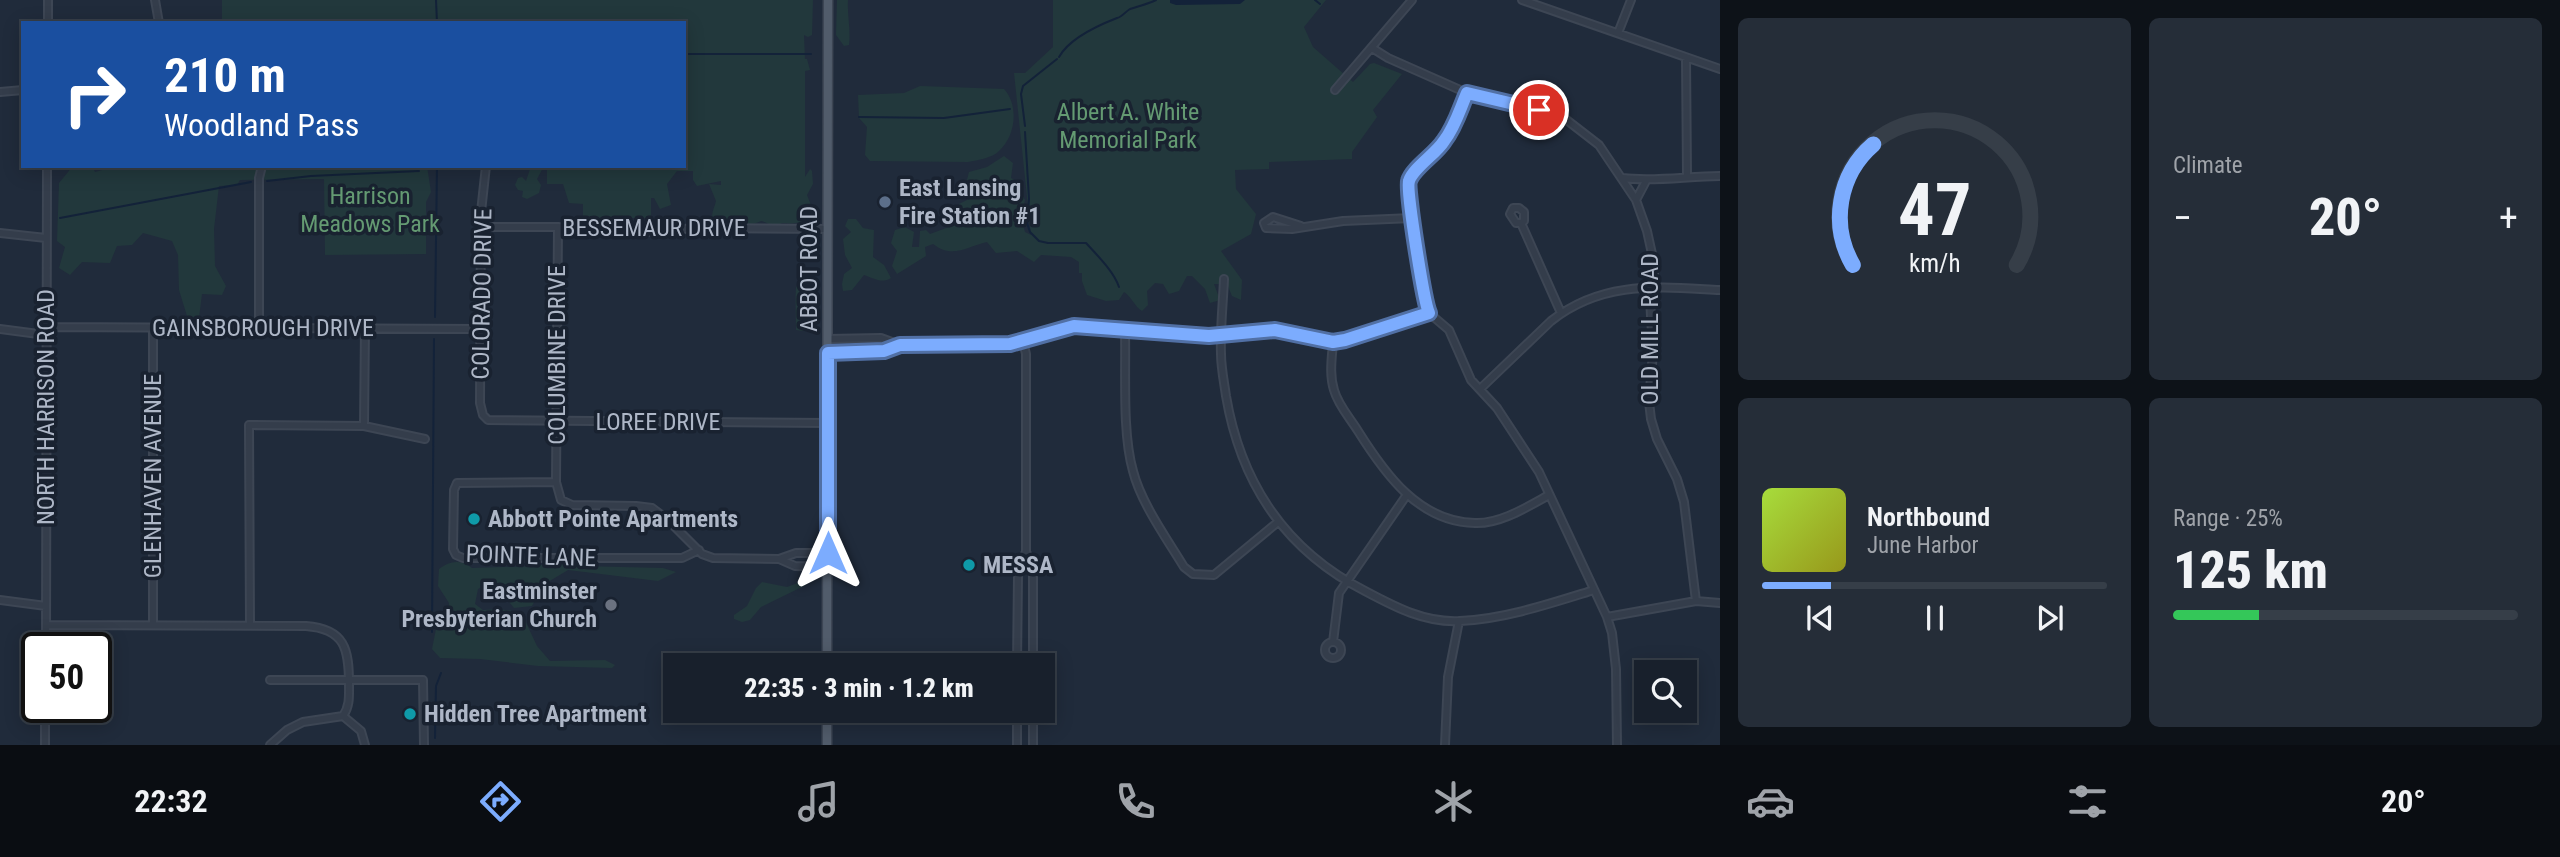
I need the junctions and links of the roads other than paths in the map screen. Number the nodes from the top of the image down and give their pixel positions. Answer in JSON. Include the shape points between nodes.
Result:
{"nodes":[{"id":1,"x":48,"y":0,"type":"edge"},
{"id":2,"x":155,"y":0,"type":"edge"},
{"id":3,"x":828,"y":0,"type":"edge"},
{"id":4,"x":1412,"y":0,"type":"edge"},
{"id":5,"x":1522,"y":0,"type":"edge"},
{"id":6,"x":1631,"y":0,"type":"edge"},
{"id":7,"x":48,"y":21,"type":"edge"},
{"id":8,"x":159,"y":21,"type":"edge"},
{"id":9,"x":1618,"y":33,"type":"junction"},
{"id":10,"x":1371,"y":48,"type":"junction"},
{"id":11,"x":1686,"y":58,"type":"junction"},
{"id":12,"x":1720,"y":69,"type":"edge"},
{"id":13,"x":21,"y":90,"type":"edge"},
{"id":14,"x":1335,"y":90,"type":"dead end"},
{"id":15,"x":0,"y":93,"type":"edge"},
{"id":16,"x":1467,"y":93,"type":"junction"},
{"id":17,"x":47,"y":168,"type":"edge"},
{"id":18,"x":262,"y":168,"type":"edge"},
{"id":19,"x":486,"y":168,"type":"edge"},
{"id":20,"x":1687,"y":176,"type":"junction"},
{"id":21,"x":1720,"y":176,"type":"edge"},
{"id":22,"x":1623,"y":178,"type":"junction"},
{"id":23,"x":1646,"y":181,"type":"junction"},
{"id":24,"x":1636,"y":201,"type":"junction"},
{"id":25,"x":1412,"y":218,"type":"junction"},
{"id":26,"x":1521,"y":223,"type":"dead end"},
{"id":27,"x":1300,"y":226,"type":"junction"},
{"id":28,"x":481,"y":227,"type":"junction"},
{"id":29,"x":558,"y":227,"type":"junction"},
{"id":30,"x":828,"y":229,"type":"junction"},
{"id":31,"x":0,"y":233,"type":"edge"},
{"id":32,"x":46,"y":238,"type":"junction"},
{"id":33,"x":1224,"y":279,"type":"dead end"},
{"id":34,"x":1652,"y":286,"type":"junction"},
{"id":35,"x":1720,"y":290,"type":"edge"},
{"id":36,"x":1429,"y":313,"type":"junction"},
{"id":37,"x":1560,"y":313,"type":"junction"},
{"id":38,"x":153,"y":328,"type":"junction"},
{"id":39,"x":259,"y":328,"type":"junction"},
{"id":40,"x":365,"y":328,"type":"junction"},
{"id":41,"x":480,"y":328,"type":"junction"},
{"id":42,"x":0,"y":329,"type":"edge"},
{"id":43,"x":1125,"y":330,"type":"junction"},
{"id":44,"x":46,"y":331,"type":"junction"},
{"id":45,"x":1222,"y":336,"type":"junction"},
{"id":46,"x":828,"y":340,"type":"junction"},
{"id":47,"x":1023,"y":341,"type":"junction"},
{"id":48,"x":1333,"y":342,"type":"junction"},
{"id":49,"x":900,"y":345,"type":"junction"},
{"id":50,"x":828,"y":353,"type":"junction"},
{"id":51,"x":1480,"y":389,"type":"junction"},
{"id":52,"x":488,"y":420,"type":"joint"},
{"id":53,"x":557,"y":422,"type":"junction"},
{"id":54,"x":828,"y":423,"type":"junction"},
{"id":55,"x":365,"y":426,"type":"junction"},
{"id":56,"x":425,"y":439,"type":"dead end"},
{"id":57,"x":556,"y":482,"type":"junction"},
{"id":58,"x":1549,"y":495,"type":"junction"},
{"id":59,"x":1406,"y":496,"type":"junction"},
{"id":60,"x":1278,"y":523,"type":"junction"},
{"id":61,"x":699,"y":550,"type":"junction"},
{"id":62,"x":1026,"y":551,"type":"junction"},
{"id":63,"x":828,"y":553,"type":"junction"},
{"id":64,"x":779,"y":559,"type":"junction"},
{"id":65,"x":828,"y":567,"type":"junction"},
{"id":66,"x":1346,"y":581,"type":"junction"},
{"id":67,"x":1594,"y":590,"type":"junction"},
{"id":68,"x":0,"y":600,"type":"edge"},
{"id":69,"x":1696,"y":601,"type":"junction"},
{"id":70,"x":1720,"y":603,"type":"edge"},
{"id":71,"x":46,"y":606,"type":"junction"},
{"id":72,"x":1607,"y":617,"type":"junction"},
{"id":73,"x":1459,"y":621,"type":"junction"},
{"id":74,"x":46,"y":625,"type":"junction"},
{"id":75,"x":153,"y":625,"type":"junction"},
{"id":76,"x":250,"y":625,"type":"junction"},
{"id":77,"x":46,"y":632,"type":"edge"},
{"id":78,"x":1333,"y":642,"type":"dead end"},
{"id":79,"x":827,"y":653,"type":"edge"},
{"id":80,"x":1017,"y":653,"type":"edge"},
{"id":81,"x":1033,"y":653,"type":"edge"},
{"id":82,"x":270,"y":680,"type":"dead end"},
{"id":83,"x":349,"y":680,"type":"junction"},
{"id":84,"x":343,"y":716,"type":"junction"},
{"id":85,"x":45,"y":723,"type":"edge"},
{"id":86,"x":827,"y":723,"type":"edge"},
{"id":87,"x":1017,"y":723,"type":"edge"},
{"id":88,"x":1033,"y":723,"type":"edge"},
{"id":89,"x":45,"y":745,"type":"edge"},
{"id":90,"x":270,"y":745,"type":"edge"},
{"id":91,"x":365,"y":745,"type":"edge"},
{"id":92,"x":424,"y":745,"type":"edge"},
{"id":93,"x":827,"y":745,"type":"edge"},
{"id":94,"x":1017,"y":745,"type":"edge"},
{"id":95,"x":1033,"y":745,"type":"edge"},
{"id":96,"x":1445,"y":745,"type":"edge"},
{"id":97,"x":1617,"y":745,"type":"edge"}],
"edges":[{"from":1,"to":7,"type":"street"},
{"from":2,"to":8,"type":"street"},
{"from":3,"to":30,"type":"main road","name":"ABBOT ROAD"},
{"from":4,"to":10,"type":"street"},
{"from":5,"to":9,"type":"street"},
{"from":6,"to":9,"type":"street"},
{"from":9,"to":11,"type":"street"},
{"from":10,"to":14,"type":"street"},
{"from":10,"to":16,"type":"street","name":"OLD MILL ROAD"},
{"from":11,"to":12,"type":"street"},
{"from":11,"to":20,"type":"street"},
{"from":13,"to":15,"type":"street"},
{"from":16,"to":22,"type":"street","name":"OLD MILL ROAD","via":[[1568,121],[1599,145]]},
{"from":16,"to":25,"type":"street","via":[[1444,142],[1409,179]]},
{"from":17,"to":32,"type":"street","name":"NORTH HARRISON ROAD"},
{"from":18,"to":39,"type":"street"},
{"from":19,"to":28,"type":"street","name":"COLORADO DRIVE"},
{"from":20,"to":21,"type":"street"},
{"from":20,"to":23,"type":"street"},
{"from":22,"to":23,"type":"street"},
{"from":22,"to":24,"type":"street","name":"OLD MILL ROAD"},
{"from":23,"to":24,"type":"street"},
{"from":24,"to":34,"type":"street","name":"OLD MILL ROAD","via":[[1651,246]]},
{"from":25,"to":27,"type":"street"},
{"from":25,"to":36,"type":"street"},
{"from":26,"to":37,"type":"street"},
{"from":27,"to":27,"type":"street","via":[[1273,217],[1264,223],[1270,230]]},
{"from":28,"to":29,"type":"street","name":"BESSEMAUR DRIVE"},
{"from":28,"to":41,"type":"street","name":"COLORADO DRIVE"},
{"from":29,"to":30,"type":"street","name":"BESSEMAUR DRIVE","via":[[601,232]]},
{"from":29,"to":53,"type":"street","name":"COLUMBINE DRIVE"},
{"from":30,"to":46,"type":"main road","name":"ABBOT ROAD"},
{"from":31,"to":32,"type":"street"},
{"from":32,"to":44,"type":"street","name":"NORTH HARRISON ROAD"},
{"from":33,"to":45,"type":"street"},
{"from":34,"to":35,"type":"street"},
{"from":34,"to":37,"type":"street","via":[[1599,295]]},
{"from":34,"to":69,"type":"street","name":"OLD MILL ROAD","via":[[1651,419],[1684,502]]},
{"from":36,"to":48,"type":"street"},
{"from":36,"to":51,"type":"street","via":[[1449,330],[1465,370]]},
{"from":37,"to":51,"type":"street"},
{"from":38,"to":39,"type":"street","name":"GAINSBOROUGH DRIVE"},
{"from":38,"to":44,"type":"street","name":"GAINSBOROUGH DRIVE"},
{"from":38,"to":75,"type":"street","name":"GLENHAVEN AVENUE"},
{"from":39,"to":40,"type":"street","name":"GAINSBOROUGH DRIVE"},
{"from":40,"to":41,"type":"street","name":"GAINSBOROUGH DRIVE"},
{"from":40,"to":55,"type":"street"},
{"from":41,"to":52,"type":"street","name":"COLORADO DRIVE","via":[[481,411]]},
{"from":42,"to":44,"type":"street","name":"GAINSBOROUGH DRIVE"},
{"from":43,"to":45,"type":"street"},
{"from":43,"to":47,"type":"street","via":[[1074,326]]},
{"from":43,"to":60,"type":"street","via":[[1133,473],[1184,567],[1214,575]]},
{"from":44,"to":71,"type":"street","name":"NORTH HARRISON ROAD"},
{"from":45,"to":48,"type":"street","via":[[1275,330]]},
{"from":45,"to":60,"type":"street","via":[[1220,354],[1234,435],[1251,479]]},
{"from":46,"to":49,"type":"street","via":[[881,338]]},
{"from":46,"to":50,"type":"main road","name":"ABBOT ROAD"},
{"from":47,"to":49,"type":"street"},
{"from":47,"to":62,"type":"street"},
{"from":48,"to":59,"type":"street","via":[[1332,375],[1339,401]]},
{"from":49,"to":50,"type":"street","via":[[884,351]]},
{"from":50,"to":54,"type":"main road","name":"ABBOT ROAD"},
{"from":51,"to":58,"type":"street","via":[[1527,451]]},
{"from":52,"to":53,"type":"street","name":"LOREE DRIVE"},
{"from":53,"to":54,"type":"street","name":"LOREE DRIVE"},
{"from":53,"to":57,"type":"street","name":"COLUMBINE DRIVE"},
{"from":54,"to":63,"type":"main road","name":"ABBOT ROAD"},
{"from":55,"to":56,"type":"street"},
{"from":55,"to":76,"type":"street","via":[[249,425]]},
{"from":57,"to":61,"type":"street","name":"POINTE LANE","via":[[565,503],[652,508]]},
{"from":57,"to":61,"type":"street","name":"POINTE LANE","via":[[457,483],[456,555],[682,558]]},
{"from":58,"to":59,"type":"street","via":[[1497,520],[1474,523],[1443,516]]},
{"from":58,"to":67,"type":"street"},
{"from":59,"to":66,"type":"street"},
{"from":60,"to":66,"type":"street","via":[[1315,560]]},
{"from":61,"to":64,"type":"street","name":"POINTE LANE","via":[[713,558]]},
{"from":62,"to":80,"type":"street","via":[[1017,575]]},
{"from":62,"to":81,"type":"street","via":[[1033,574]]},
{"from":63,"to":64,"type":"street","via":[[796,553]]},
{"from":63,"to":65,"type":"main road","name":"ABBOT ROAD"},
{"from":64,"to":65,"type":"street","via":[[795,566]]},
{"from":65,"to":79,"type":"main road","name":"ABBOT ROAD"},
{"from":66,"to":73,"type":"street","via":[[1408,613]]},
{"from":66,"to":78,"type":"street","via":[[1339,593]]},
{"from":67,"to":72,"type":"street"},
{"from":67,"to":73,"type":"street","via":[[1506,614]]},
{"from":68,"to":71,"type":"street"},
{"from":69,"to":70,"type":"street"},
{"from":69,"to":72,"type":"street"},
{"from":71,"to":74,"type":"street","name":"NORTH HARRISON ROAD"},
{"from":72,"to":97,"type":"street","via":[[1615,650]]},
{"from":73,"to":96,"type":"street","via":[[1448,677]]},
{"from":74,"to":75,"type":"street"},
{"from":74,"to":77,"type":"street","name":"NORTH HARRISON ROAD"},
{"from":75,"to":76,"type":"street"},
{"from":76,"to":83,"type":"street","via":[[306,626],[335,634],[349,659]]},
{"from":82,"to":83,"type":"street"},
{"from":83,"to":84,"type":"street","via":[[349,704]]},
{"from":83,"to":92,"type":"street","via":[[423,680]]},
{"from":84,"to":90,"type":"street","via":[[303,722]]},
{"from":84,"to":91,"type":"street","via":[[361,731]]},
{"from":85,"to":89,"type":"street"},
{"from":86,"to":93,"type":"main road"},
{"from":87,"to":94,"type":"street"},
{"from":88,"to":95,"type":"street"}]}
